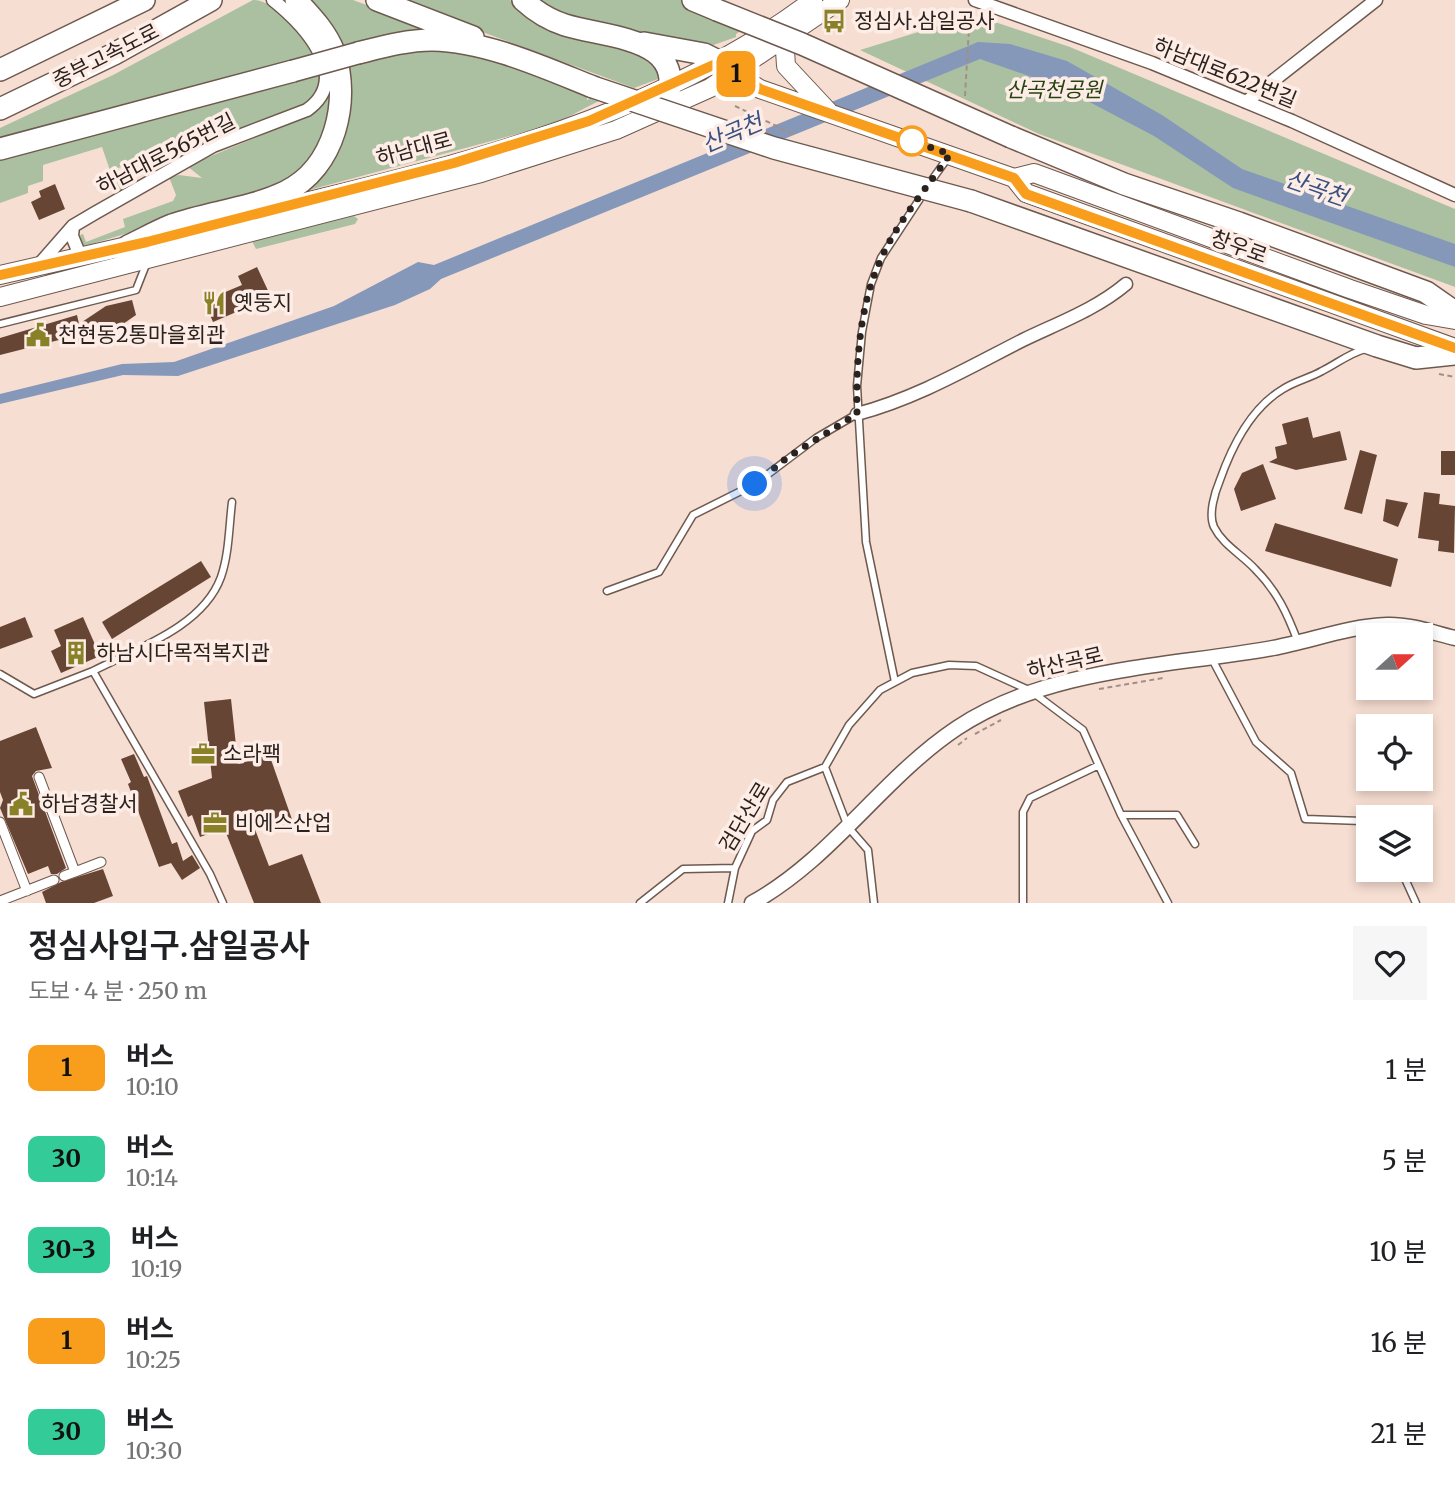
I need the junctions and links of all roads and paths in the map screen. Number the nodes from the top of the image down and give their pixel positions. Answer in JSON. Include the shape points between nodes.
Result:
{"nodes":[{"id":1,"x":144,"y":0,"type":"edge"},
{"id":2,"x":272,"y":0,"type":"edge"},
{"id":3,"x":296,"y":0,"type":"edge"},
{"id":4,"x":377,"y":0,"type":"edge"},
{"id":5,"x":523,"y":0,"type":"edge"},
{"id":6,"x":693,"y":0,"type":"edge"},
{"id":7,"x":813,"y":0,"type":"edge"},
{"id":8,"x":840,"y":0,"type":"edge"},
{"id":9,"x":975,"y":0,"type":"edge"},
{"id":10,"x":1376,"y":0,"type":"edge"},
{"id":11,"x":204,"y":4,"type":"edge"},
{"id":12,"x":709,"y":5,"type":"edge"},
{"id":13,"x":969,"y":15,"type":"dead end"},
{"id":14,"x":797,"y":32,"type":"junction"},
{"id":15,"x":640,"y":43,"type":"junction"},
{"id":16,"x":727,"y":67,"type":"junction"},
{"id":17,"x":0,"y":70,"type":"edge"},
{"id":18,"x":558,"y":73,"type":"junction"},
{"id":19,"x":670,"y":86,"type":"junction"},
{"id":20,"x":1247,"y":102,"type":"junction"},
{"id":21,"x":964,"y":103,"type":"dead end"},
{"id":22,"x":735,"y":106,"type":"dead end"},
{"id":23,"x":664,"y":108,"type":"junction"},
{"id":24,"x":0,"y":109,"type":"edge"},
{"id":25,"x":828,"y":111,"type":"junction"},
{"id":26,"x":775,"y":126,"type":"dead end"},
{"id":27,"x":0,"y":149,"type":"edge"},
{"id":28,"x":950,"y":154,"type":"junction"},
{"id":29,"x":1014,"y":178,"type":"junction"},
{"id":30,"x":1455,"y":195,"type":"edge"},
{"id":31,"x":73,"y":226,"type":"junction"},
{"id":32,"x":128,"y":246,"type":"junction"},
{"id":33,"x":81,"y":258,"type":"junction"},
{"id":34,"x":149,"y":258,"type":"junction"},
{"id":35,"x":36,"y":267,"type":"junction"},
{"id":36,"x":0,"y":275,"type":"edge"},
{"id":37,"x":1126,"y":285,"type":"dead end"},
{"id":38,"x":0,"y":297,"type":"edge"},
{"id":39,"x":1455,"y":312,"type":"edge"},
{"id":40,"x":1455,"y":320,"type":"edge"},
{"id":41,"x":0,"y":324,"type":"edge"},
{"id":42,"x":1377,"y":346,"type":"junction"},
{"id":43,"x":1455,"y":348,"type":"edge"},
{"id":44,"x":1455,"y":354,"type":"edge"},
{"id":45,"x":857,"y":414,"type":"junction"},
{"id":46,"x":232,"y":502,"type":"dead end"},
{"id":47,"x":607,"y":591,"type":"dead end"},
{"id":48,"x":1455,"y":638,"type":"edge"},
{"id":49,"x":1299,"y":643,"type":"junction"},
{"id":50,"x":1212,"y":659,"type":"junction"},
{"id":51,"x":93,"y":671,"type":"junction"},
{"id":52,"x":0,"y":674,"type":"edge"},
{"id":53,"x":1164,"y":678,"type":"dead end"},
{"id":54,"x":895,"y":682,"type":"junction"},
{"id":55,"x":1099,"y":689,"type":"dead end"},
{"id":56,"x":1031,"y":691,"type":"junction"},
{"id":57,"x":1010,"y":715,"type":"dead end"},
{"id":58,"x":957,"y":746,"type":"dead end"},
{"id":59,"x":1097,"y":766,"type":"junction"},
{"id":60,"x":825,"y":767,"type":"junction"},
{"id":61,"x":38,"y":777,"type":"dead end"},
{"id":62,"x":1121,"y":815,"type":"junction"},
{"id":63,"x":0,"y":821,"type":"edge"},
{"id":64,"x":1356,"y":821,"type":"edge"},
{"id":65,"x":848,"y":827,"type":"junction"},
{"id":66,"x":1195,"y":844,"type":"dead end"},
{"id":67,"x":101,"y":862,"type":"dead end"},
{"id":68,"x":734,"y":869,"type":"junction"},
{"id":69,"x":75,"y":872,"type":"junction"},
{"id":70,"x":64,"y":876,"type":"dead end"},
{"id":71,"x":54,"y":880,"type":"dead end"},
{"id":72,"x":1406,"y":882,"type":"edge"},
{"id":73,"x":27,"y":891,"type":"junction"},
{"id":74,"x":0,"y":901,"type":"edge"},
{"id":75,"x":223,"y":903,"type":"edge"},
{"id":76,"x":640,"y":903,"type":"edge"},
{"id":77,"x":728,"y":903,"type":"edge"},
{"id":78,"x":752,"y":903,"type":"edge"},
{"id":79,"x":874,"y":903,"type":"edge"},
{"id":80,"x":1023,"y":903,"type":"edge"},
{"id":81,"x":1168,"y":903,"type":"edge"},
{"id":82,"x":1416,"y":903,"type":"edge"}],
"edges":[{"from":1,"to":17,"type":"highway","name":"중부고속도로"},
{"from":2,"to":31,"type":"street","name":"하남대로565번길","via":[[320,50],[327,75],[319,102],[205,151]]},
{"from":3,"to":32,"type":"highway","via":[[327,38],[340,72],[340,110],[327,151],[288,190],[258,203],[172,225]]},
{"from":4,"to":18,"type":"highway"},
{"from":5,"to":15,"type":"highway","via":[[561,24]]},
{"from":6,"to":12,"type":"highway"},
{"from":7,"to":16,"type":"main road","name":"하남대로"},
{"from":8,"to":14,"type":"main road","name":"하남대로"},
{"from":9,"to":20,"type":"street","name":"하남대로622번길","via":[[1082,35]]},
{"from":10,"to":20,"type":"street"},
{"from":11,"to":24,"type":"highway","name":"중부고속도로"},
{"from":12,"to":39,"type":"highway","bridge":true,"via":[[1124,184],[1426,292]]},
{"from":13,"to":21,"type":"path"},
{"from":14,"to":16,"type":"main road","name":"하남대로"},
{"from":14,"to":25,"type":"main road","via":[[784,55],[788,70]]},
{"from":15,"to":16,"type":"highway","via":[[704,54]]},
{"from":15,"to":19,"type":"highway","via":[[669,66]]},
{"from":16,"to":19,"type":"main road","name":"하남대로"},
{"from":16,"to":23,"type":"main road","name":"하남대로","via":[[710,88]]},
{"from":16,"to":25,"type":"main road","name":"창우로","via":[[772,93]]},
{"from":18,"to":27,"type":"highway","bridge":true,"via":[[456,42],[408,42]]},
{"from":18,"to":42,"type":"highway","bridge":true,"via":[[774,148],[971,201]]},
{"from":19,"to":23,"type":"highway"},
{"from":19,"to":32,"type":"main road","name":"하남대로","via":[[589,121],[454,163]]},
{"from":20,"to":30,"type":"street","name":"하남대로622번길"},
{"from":22,"to":26,"type":"path"},
{"from":23,"to":34,"type":"main road","name":"하남대로","via":[[616,130],[494,169]]},
{"from":25,"to":28,"type":"main road","name":"창우로"},
{"from":28,"to":29,"type":"main road","name":"창우로"},
{"from":28,"to":45,"type":"lane","via":[[892,239],[871,284],[859,356]]},
{"from":29,"to":40,"type":"main road","name":"창우로","via":[[1034,173],[1350,289]]},
{"from":29,"to":43,"type":"main road","name":"창우로","via":[[1026,194]]},
{"from":31,"to":33,"type":"street"},
{"from":31,"to":35,"type":"street"},
{"from":32,"to":33,"type":"main road","name":"하남대로"},
{"from":33,"to":35,"type":"main road","name":"하남대로"},
{"from":34,"to":38,"type":"main road","name":"하남대로"},
{"from":34,"to":41,"type":"lane","via":[[136,290]]},
{"from":35,"to":36,"type":"main road","name":"하남대로"},
{"from":37,"to":45,"type":"street","via":[[1087,311],[932,387]]},
{"from":42,"to":44,"type":"highway","via":[[1416,358]]},
{"from":42,"to":49,"type":"lane","via":[[1350,353],[1269,399],[1230,454],[1215,491],[1212,524],[1224,542],[1276,592]]},
{"from":45,"to":47,"type":"lane","via":[[788,457],[755,484],[693,515],[659,572]]},
{"from":45,"to":54,"type":"lane","via":[[866,542]]},
{"from":46,"to":51,"type":"lane","via":[[221,578],[207,603],[179,626]]},
{"from":48,"to":49,"type":"street","name":"하산곡로","via":[[1391,625],[1352,629]]},
{"from":49,"to":50,"type":"street","name":"하산곡로"},
{"from":50,"to":56,"type":"street","name":"하산곡로","via":[[1077,679]]},
{"from":50,"to":64,"type":"lane","via":[[1256,742],[1291,774],[1305,819]]},
{"from":51,"to":52,"type":"lane","via":[[34,694]]},
{"from":51,"to":75,"type":"lane"},
{"from":53,"to":55,"type":"path"},
{"from":54,"to":56,"type":"lane","via":[[949,665],[976,666]]},
{"from":54,"to":60,"type":"lane","via":[[868,701]]},
{"from":56,"to":59,"type":"lane","via":[[1083,730]]},
{"from":56,"to":65,"type":"street","name":"하산곡로","via":[[998,705],[935,744]]},
{"from":57,"to":58,"type":"path"},
{"from":59,"to":62,"type":"lane"},
{"from":59,"to":80,"type":"lane","via":[[1030,798],[1023,812]]},
{"from":60,"to":65,"type":"lane"},
{"from":60,"to":68,"type":"lane","name":"검단산로","via":[[787,782],[767,820],[752,831]]},
{"from":61,"to":69,"type":"street"},
{"from":62,"to":66,"type":"lane","via":[[1177,815]]},
{"from":62,"to":81,"type":"lane"},
{"from":63,"to":73,"type":"street"},
{"from":65,"to":78,"type":"street","name":"하산곡로","via":[[794,876]]},
{"from":65,"to":79,"type":"lane","via":[[868,850]]},
{"from":67,"to":69,"type":"street"},
{"from":68,"to":76,"type":"lane","name":"검단산로","via":[[683,869]]},
{"from":68,"to":77,"type":"lane","name":"검단산로"},
{"from":69,"to":70,"type":"street"},
{"from":71,"to":73,"type":"street"},
{"from":72,"to":82,"type":"lane"},
{"from":73,"to":74,"type":"street"}]}
